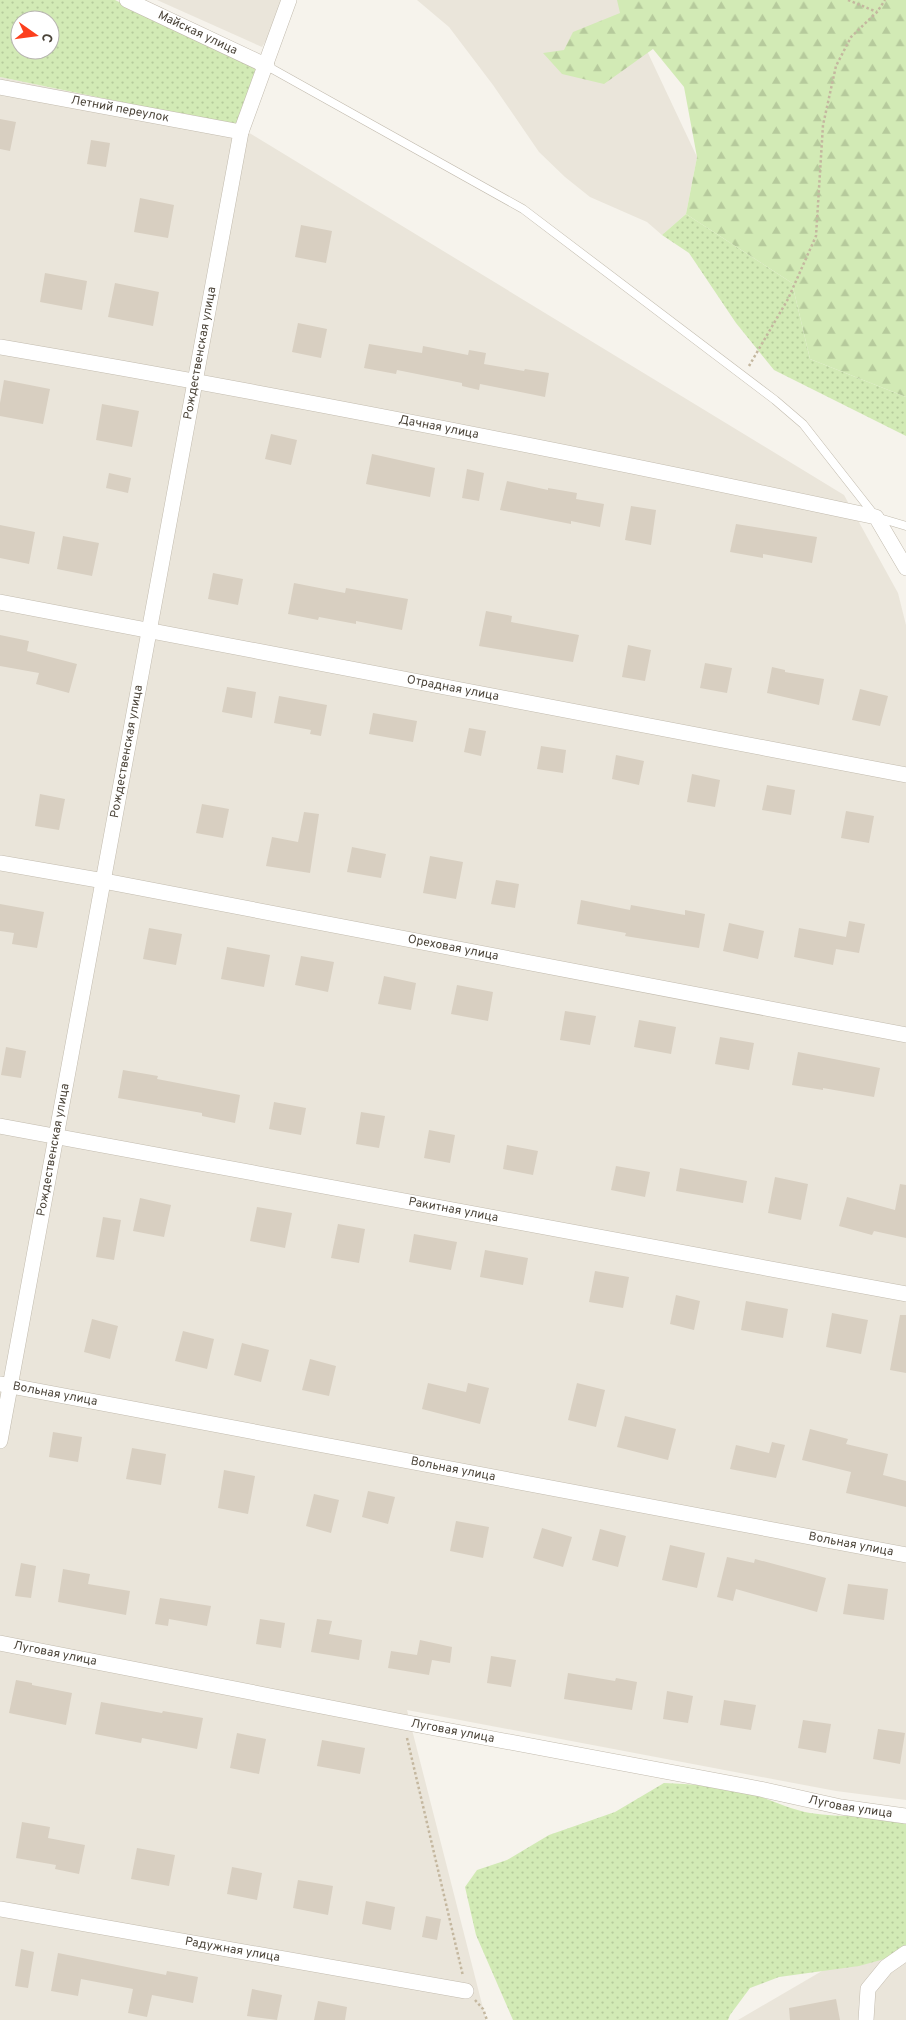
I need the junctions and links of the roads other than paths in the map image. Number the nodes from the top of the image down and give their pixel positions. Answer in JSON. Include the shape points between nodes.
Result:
{"nodes":[{"id":1,"x":127,"y":0,"type":"edge"},
{"id":2,"x":289,"y":0,"type":"edge"},
{"id":3,"x":267,"y":66,"type":"junction"},
{"id":4,"x":0,"y":87,"type":"edge"},
{"id":5,"x":241,"y":132,"type":"junction"},
{"id":6,"x":0,"y":347,"type":"edge"},
{"id":7,"x":195,"y":380,"type":"junction"},
{"id":8,"x":876,"y":517,"type":"junction"},
{"id":9,"x":906,"y":526,"type":"edge"},
{"id":10,"x":906,"y":568,"type":"edge"},
{"id":11,"x":0,"y":602,"type":"edge"},
{"id":12,"x":150,"y":630,"type":"junction"},
{"id":13,"x":906,"y":774,"type":"edge"},
{"id":14,"x":0,"y":863,"type":"edge"},
{"id":15,"x":104,"y":881,"type":"junction"},
{"id":16,"x":906,"y":1035,"type":"edge"},
{"id":17,"x":0,"y":1126,"type":"edge"},
{"id":18,"x":56,"y":1135,"type":"junction"},
{"id":19,"x":906,"y":1294,"type":"edge"},
{"id":20,"x":5,"y":1385,"type":"edge"},
{"id":21,"x":0,"y":1441,"type":"edge"},
{"id":22,"x":906,"y":1555,"type":"edge"},
{"id":23,"x":0,"y":1643,"type":"edge"},
{"id":24,"x":906,"y":1816,"type":"edge"},
{"id":25,"x":0,"y":1909,"type":"edge"},
{"id":26,"x":906,"y":1953,"type":"edge"},
{"id":27,"x":466,"y":1991,"type":"road end"},
{"id":28,"x":866,"y":2020,"type":"edge"}],
"edges":[{"from":1,"to":3,"type":"street","name":"Майская улица"},
{"from":2,"to":3,"type":"street","name":"Рождественская улица"},
{"from":3,"to":5,"type":"street","name":"Рождественская улица"},
{"from":3,"to":8,"type":"lane","via":[[523,209],[803,424]]},
{"from":4,"to":5,"type":"street","name":"Летний переулок"},
{"from":5,"to":7,"type":"street","name":"Рождественская улица"},
{"from":6,"to":7,"type":"street","name":"Дачная улица"},
{"from":7,"to":8,"type":"street","name":"Дачная улица","via":[[586,456]]},
{"from":7,"to":12,"type":"street","name":"Рождественская улица"},
{"from":8,"to":9,"type":"lane"},
{"from":8,"to":10,"type":"street"},
{"from":11,"to":12,"type":"street","name":"Отрадная улица"},
{"from":12,"to":13,"type":"street","name":"Отрадная улица"},
{"from":12,"to":15,"type":"street","name":"Рождественская улица"},
{"from":14,"to":15,"type":"street","name":"Ореховая улица"},
{"from":15,"to":16,"type":"street","name":"Ореховая улица"},
{"from":15,"to":18,"type":"street","name":"Рождественская улица"},
{"from":17,"to":18,"type":"street","name":"Ракитная улица"},
{"from":18,"to":19,"type":"street","name":"Ракитная улица"},
{"from":18,"to":20,"type":"street","name":"Рождественская улица"},
{"from":20,"to":21,"type":"street","name":"Рождественская улица"},
{"from":20,"to":22,"type":"street","name":"Вольная улица"},
{"from":23,"to":24,"type":"street","name":"Луговая улица","via":[[841,1807]]},
{"from":25,"to":27,"type":"street","name":"Радужная улица"},
{"from":26,"to":28,"type":"street","via":[[886,1968],[868,1989]]}]}
